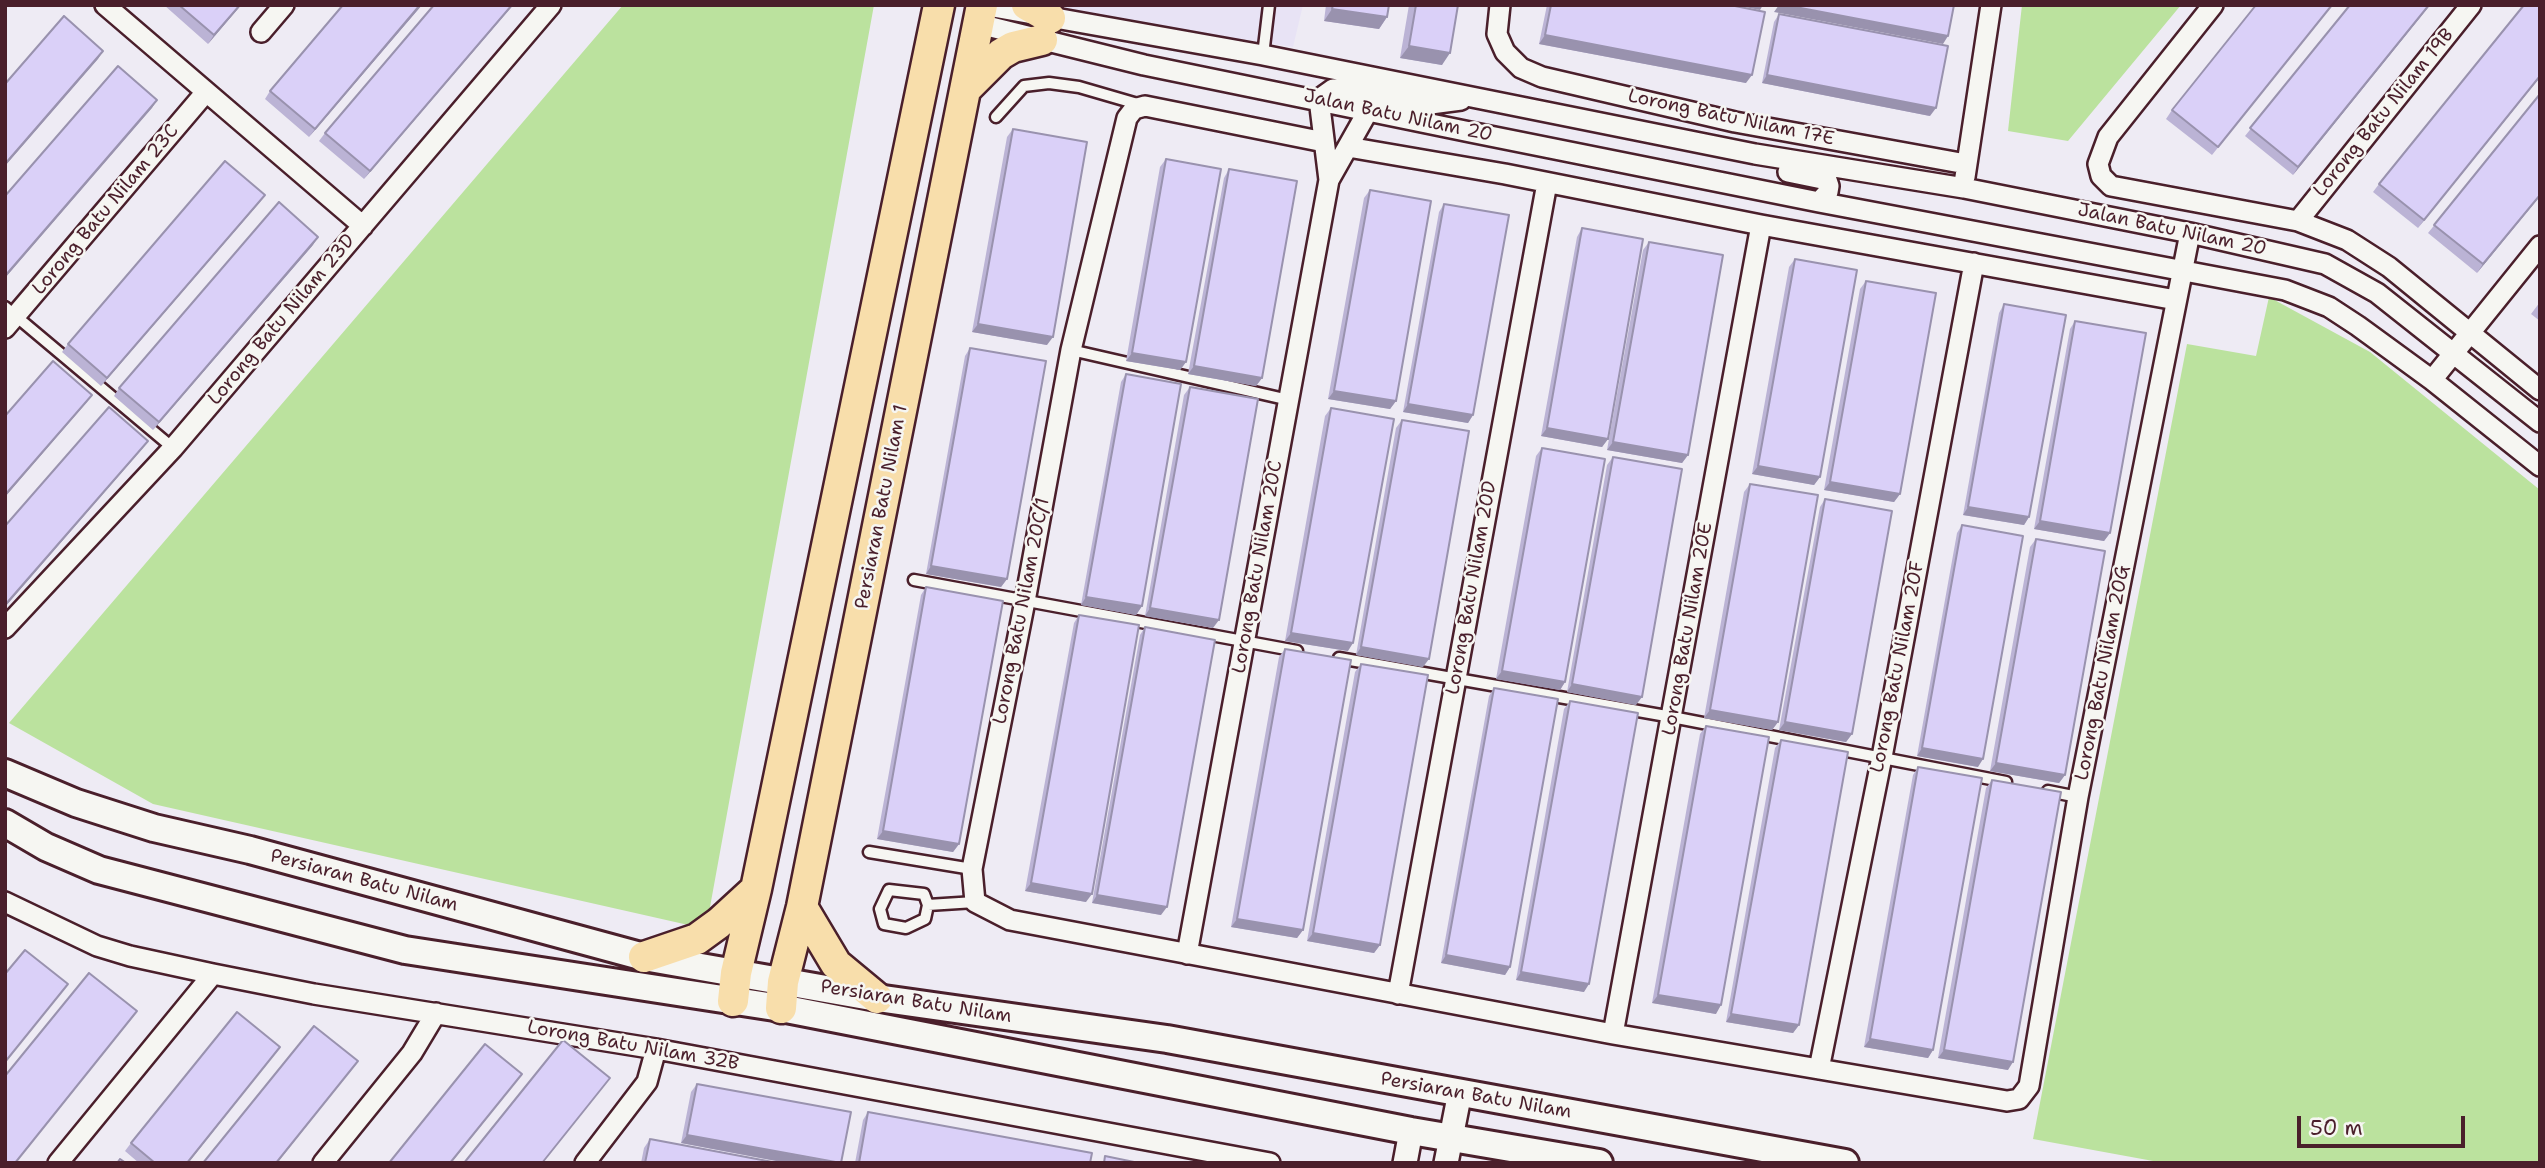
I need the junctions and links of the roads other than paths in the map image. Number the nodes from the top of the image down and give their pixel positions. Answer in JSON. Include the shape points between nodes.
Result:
{"nodes":[{"id":1,"x":105,"y":5,"type":"edge"},
{"id":2,"x":284,"y":5,"type":"edge"},
{"id":3,"x":551,"y":5,"type":"edge"},
{"id":4,"x":939,"y":5,"type":"edge"},
{"id":5,"x":1258,"y":5,"type":"edge"},
{"id":6,"x":1500,"y":5,"type":"edge"},
{"id":7,"x":1991,"y":5,"type":"edge"},
{"id":8,"x":2213,"y":5,"type":"edge"},
{"id":9,"x":2471,"y":5,"type":"edge"},
{"id":10,"x":1269,"y":6,"type":"edge"},
{"id":11,"x":975,"y":11,"type":"edge"},
{"id":12,"x":1039,"y":21,"type":"edge"},
{"id":13,"x":261,"y":32,"type":"dead end"},
{"id":14,"x":1263,"y":55,"type":"junction"},
{"id":15,"x":966,"y":89,"type":"junction"},
{"id":16,"x":206,"y":92,"type":"junction"},
{"id":17,"x":1468,"y":97,"type":"junction"},
{"id":18,"x":1319,"y":99,"type":"junction"},
{"id":19,"x":921,"y":103,"type":"junction"},
{"id":20,"x":1139,"y":108,"type":"junction"},
{"id":21,"x":1368,"y":111,"type":"junction"},
{"id":22,"x":996,"y":117,"type":"dead end"},
{"id":23,"x":1324,"y":142,"type":"junction"},
{"id":24,"x":1348,"y":147,"type":"junction"},
{"id":25,"x":1755,"y":154,"type":"junction"},
{"id":26,"x":1966,"y":164,"type":"junction"},
{"id":27,"x":1329,"y":180,"type":"junction"},
{"id":28,"x":1547,"y":183,"type":"junction"},
{"id":29,"x":1964,"y":188,"type":"junction"},
{"id":30,"x":1819,"y":202,"type":"junction"},
{"id":31,"x":2298,"y":221,"type":"junction"},
{"id":32,"x":1762,"y":225,"type":"junction"},
{"id":33,"x":363,"y":226,"type":"junction"},
{"id":34,"x":2190,"y":233,"type":"junction"},
{"id":35,"x":2540,"y":246,"type":"edge"},
{"id":36,"x":1974,"y":263,"type":"junction"},
{"id":37,"x":2182,"y":269,"type":"junction"},
{"id":38,"x":2176,"y":300,"type":"junction"},
{"id":39,"x":9,"y":317,"type":"edge"},
{"id":40,"x":2470,"y":333,"type":"junction"},
{"id":41,"x":1071,"y":349,"type":"junction"},
{"id":42,"x":2454,"y":354,"type":"junction"},
{"id":43,"x":2432,"y":380,"type":"junction"},
{"id":44,"x":2540,"y":390,"type":"edge"},
{"id":45,"x":1289,"y":400,"type":"junction"},
{"id":46,"x":2540,"y":422,"type":"edge"},
{"id":47,"x":173,"y":449,"type":"junction"},
{"id":48,"x":2540,"y":466,"type":"edge"},
{"id":49,"x":914,"y":580,"type":"dead end"},
{"id":50,"x":1025,"y":601,"type":"junction"},
{"id":51,"x":5,"y":628,"type":"edge"},
{"id":52,"x":1245,"y":642,"type":"junction"},
{"id":53,"x":1311,"y":653,"type":"edge"},
{"id":54,"x":1324,"y":656,"type":"edge"},
{"id":55,"x":1455,"y":678,"type":"junction"},
{"id":56,"x":1672,"y":717,"type":"junction"},
{"id":57,"x":1882,"y":757,"type":"junction"},
{"id":58,"x":5,"y":773,"type":"edge"},
{"id":59,"x":2013,"y":784,"type":"edge"},
{"id":60,"x":2039,"y":789,"type":"edge"},
{"id":61,"x":2078,"y":797,"type":"junction"},
{"id":62,"x":5,"y":823,"type":"edge"},
{"id":63,"x":869,"y":852,"type":"dead end"},
{"id":64,"x":972,"y":869,"type":"junction"},
{"id":65,"x":756,"y":889,"type":"junction"},
{"id":66,"x":975,"y":902,"type":"junction"},
{"id":67,"x":928,"y":905,"type":"junction"},
{"id":68,"x":7,"y":906,"type":"edge"},
{"id":69,"x":802,"y":907,"type":"junction"},
{"id":70,"x":1188,"y":954,"type":"junction"},
{"id":71,"x":644,"y":957,"type":"junction"},
{"id":72,"x":214,"y":974,"type":"junction"},
{"id":73,"x":734,"y":987,"type":"junction"},
{"id":74,"x":1398,"y":994,"type":"junction"},
{"id":75,"x":782,"y":995,"type":"junction"},
{"id":76,"x":877,"y":998,"type":"junction"},
{"id":77,"x":436,"y":1013,"type":"junction"},
{"id":78,"x":1613,"y":1034,"type":"junction"},
{"id":79,"x":656,"y":1049,"type":"junction"},
{"id":80,"x":1819,"y":1069,"type":"junction"},
{"id":81,"x":1460,"y":1092,"type":"junction"},
{"id":82,"x":1411,"y":1131,"type":"junction"},
{"id":83,"x":1452,"y":1137,"type":"junction"},
{"id":84,"x":58,"y":1163,"type":"edge"},
{"id":85,"x":323,"y":1163,"type":"edge"},
{"id":86,"x":585,"y":1163,"type":"edge"},
{"id":87,"x":1270,"y":1163,"type":"edge"},
{"id":88,"x":1405,"y":1163,"type":"edge"},
{"id":89,"x":1447,"y":1163,"type":"edge"},
{"id":90,"x":1599,"y":1163,"type":"edge"},
{"id":91,"x":1844,"y":1163,"type":"edge"}],
"edges":[{"from":1,"to":16,"type":"street"},
{"from":2,"to":13,"type":"street"},
{"from":3,"to":33,"type":"street","name":"Lorong Batu Nilam 23D"},
{"from":4,"to":19,"type":"main road"},
{"from":5,"to":10,"type":"lane"},
{"from":6,"to":26,"type":"street","name":"Lorong Batu Nilam 17E","via":[[1497,34],[1505,52],[1521,68],[1542,77],[1735,122]]},
{"from":7,"to":26,"type":"street"},
{"from":8,"to":31,"type":"street","via":[[2108,137],[2098,164],[2101,176],[2111,186]]},
{"from":9,"to":31,"type":"street","name":"Lorong Batu Nilam 19B"},
{"from":10,"to":14,"type":"lane"},
{"from":11,"to":12,"type":"street","name":"Jalan Batu Nilam 20"},
{"from":11,"to":15,"type":"main road","name":"Persiaran Batu Nilam 1"},
{"from":11,"to":19,"type":"main road","via":[[953,32]]},
{"from":12,"to":14,"type":"street","name":"Jalan Batu Nilam 20"},
{"from":12,"to":15,"type":"main road"},
{"from":12,"to":18,"type":"street","name":"Jalan Batu Nilam 20","via":[[1144,65]]},
{"from":14,"to":17,"type":"street","name":"Jalan Batu Nilam 20"},
{"from":15,"to":69,"type":"main road","name":"Persiaran Batu Nilam 1"},
{"from":16,"to":33,"type":"street"},
{"from":16,"to":39,"type":"street","name":"Lorong Batu Nilam 23C"},
{"from":17,"to":18,"type":"street","via":[[1423,106],[1333,89]]},
{"from":17,"to":25,"type":"street","name":"Jalan Batu Nilam 20"},
{"from":18,"to":21,"type":"street","name":"Jalan Batu Nilam 20"},
{"from":18,"to":23,"type":"street"},
{"from":19,"to":65,"type":"main road"},
{"from":20,"to":22,"type":"lane","via":[[1079,87],[1049,83],[1024,86]]},
{"from":20,"to":23,"type":"street"},
{"from":20,"to":41,"type":"street","name":"Lorong Batu Nilam 20C/1","via":[[1127,118]]},
{"from":21,"to":24,"type":"street"},
{"from":21,"to":30,"type":"street","name":"Jalan Batu Nilam 20"},
{"from":23,"to":27,"type":"street"},
{"from":24,"to":27,"type":"street"},
{"from":24,"to":28,"type":"street"},
{"from":25,"to":29,"type":"street","name":"Jalan Batu Nilam 20"},
{"from":25,"to":30,"type":"street","name":"Jalan Batu Nilam 20","via":[[1768,168],[1827,180],[1828,192]]},
{"from":26,"to":29,"type":"street"},
{"from":27,"to":45,"type":"street","name":"Lorong Batu Nilam 20C"},
{"from":28,"to":32,"type":"street"},
{"from":28,"to":55,"type":"street","name":"Lorong Batu Nilam 20D"},
{"from":29,"to":34,"type":"street","name":"Jalan Batu Nilam 20"},
{"from":30,"to":37,"type":"street","name":"Jalan Batu Nilam 20"},
{"from":31,"to":40,"type":"street","via":[[2347,240],[2378,260]]},
{"from":32,"to":36,"type":"street"},
{"from":32,"to":56,"type":"street","name":"Lorong Batu Nilam 20E"},
{"from":33,"to":47,"type":"street","name":"Lorong Batu Nilam 23D"},
{"from":34,"to":37,"type":"street","name":"Lorong Batu Nilam 20G"},
{"from":34,"to":42,"type":"street","name":"Jalan Batu Nilam 20","via":[[2325,264],[2377,293]]},
{"from":35,"to":40,"type":"street"},
{"from":36,"to":38,"type":"street"},
{"from":36,"to":57,"type":"street","name":"Lorong Batu Nilam 20F"},
{"from":37,"to":38,"type":"street","name":"Lorong Batu Nilam 20G"},
{"from":37,"to":43,"type":"street","name":"Jalan Batu Nilam 20","via":[[2286,290],[2329,307]]},
{"from":38,"to":61,"type":"street","name":"Lorong Batu Nilam 20G"},
{"from":39,"to":47,"type":"lane"},
{"from":40,"to":42,"type":"street"},
{"from":40,"to":44,"type":"street"},
{"from":41,"to":45,"type":"lane"},
{"from":41,"to":50,"type":"street","name":"Lorong Batu Nilam 20C/1"},
{"from":42,"to":43,"type":"street"},
{"from":42,"to":46,"type":"street","name":"Jalan Batu Nilam 20"},
{"from":43,"to":48,"type":"street","name":"Jalan Batu Nilam 20"},
{"from":45,"to":52,"type":"street","name":"Lorong Batu Nilam 20C"},
{"from":47,"to":51,"type":"street","name":"Lorong Batu Nilam 23D"},
{"from":49,"to":50,"type":"lane"},
{"from":50,"to":52,"type":"lane"},
{"from":50,"to":64,"type":"street","name":"Lorong Batu Nilam 20C/1"},
{"from":52,"to":53,"type":"lane"},
{"from":52,"to":70,"type":"street","name":"Lorong Batu Nilam 20C"},
{"from":54,"to":55,"type":"lane"},
{"from":55,"to":56,"type":"lane"},
{"from":55,"to":74,"type":"street","name":"Lorong Batu Nilam 20D"},
{"from":56,"to":57,"type":"lane"},
{"from":56,"to":78,"type":"street","name":"Lorong Batu Nilam 20E"},
{"from":57,"to":59,"type":"lane"},
{"from":57,"to":80,"type":"street","name":"Lorong Batu Nilam 20F"},
{"from":58,"to":71,"type":"main road","name":"Persiaran Batu Nilam","via":[[153,828]]},
{"from":60,"to":61,"type":"lane"},
{"from":61,"to":80,"type":"street","name":"Lorong Batu Nilam 20G","via":[[2029,1086],[2019,1099],[2007,1101]]},
{"from":62,"to":73,"type":"main road","name":"Persiaran Batu Nilam","via":[[99,870],[405,950]]},
{"from":63,"to":64,"type":"lane"},
{"from":64,"to":66,"type":"street","name":"Lorong Batu Nilam 20C/1"},
{"from":65,"to":71,"type":"main road","via":[[697,939]]},
{"from":65,"to":73,"type":"main road"},
{"from":66,"to":67,"type":"lane"},
{"from":66,"to":70,"type":"street","via":[[1010,920]]},
{"from":67,"to":67,"type":"lane","via":[[925,919],[906,928],[884,924],[880,909],[889,890],[923,894]]},
{"from":68,"to":72,"type":"street","name":"Lorong Batu Nilam 32B","via":[[97,946]]},
{"from":69,"to":75,"type":"main road","name":"Persiaran Batu Nilam 1"},
{"from":69,"to":76,"type":"main road","via":[[836,964]]},
{"from":70,"to":74,"type":"street"},
{"from":71,"to":73,"type":"main road","name":"Persiaran Batu Nilam"},
{"from":72,"to":77,"type":"street","name":"Lorong Batu Nilam 32B"},
{"from":72,"to":84,"type":"street"},
{"from":73,"to":75,"type":"main road","name":"Persiaran Batu Nilam"},
{"from":74,"to":78,"type":"street"},
{"from":75,"to":76,"type":"main road","name":"Persiaran Batu Nilam"},
{"from":75,"to":82,"type":"main road","name":"Persiaran Batu Nilam"},
{"from":76,"to":81,"type":"main road","name":"Persiaran Batu Nilam","via":[[1167,1039]]},
{"from":77,"to":79,"type":"street","name":"Lorong Batu Nilam 32B"},
{"from":77,"to":85,"type":"street","via":[[412,1053]]},
{"from":78,"to":80,"type":"street"},
{"from":79,"to":86,"type":"street","via":[[647,1082]]},
{"from":79,"to":87,"type":"street","name":"Lorong Batu Nilam 32B"},
{"from":81,"to":83,"type":"street"},
{"from":81,"to":91,"type":"main road","name":"Persiaran Batu Nilam"},
{"from":82,"to":83,"type":"main road","name":"Persiaran Batu Nilam"},
{"from":82,"to":88,"type":"street"},
{"from":83,"to":89,"type":"street"},
{"from":83,"to":90,"type":"main road","name":"Persiaran Batu Nilam"}]}
